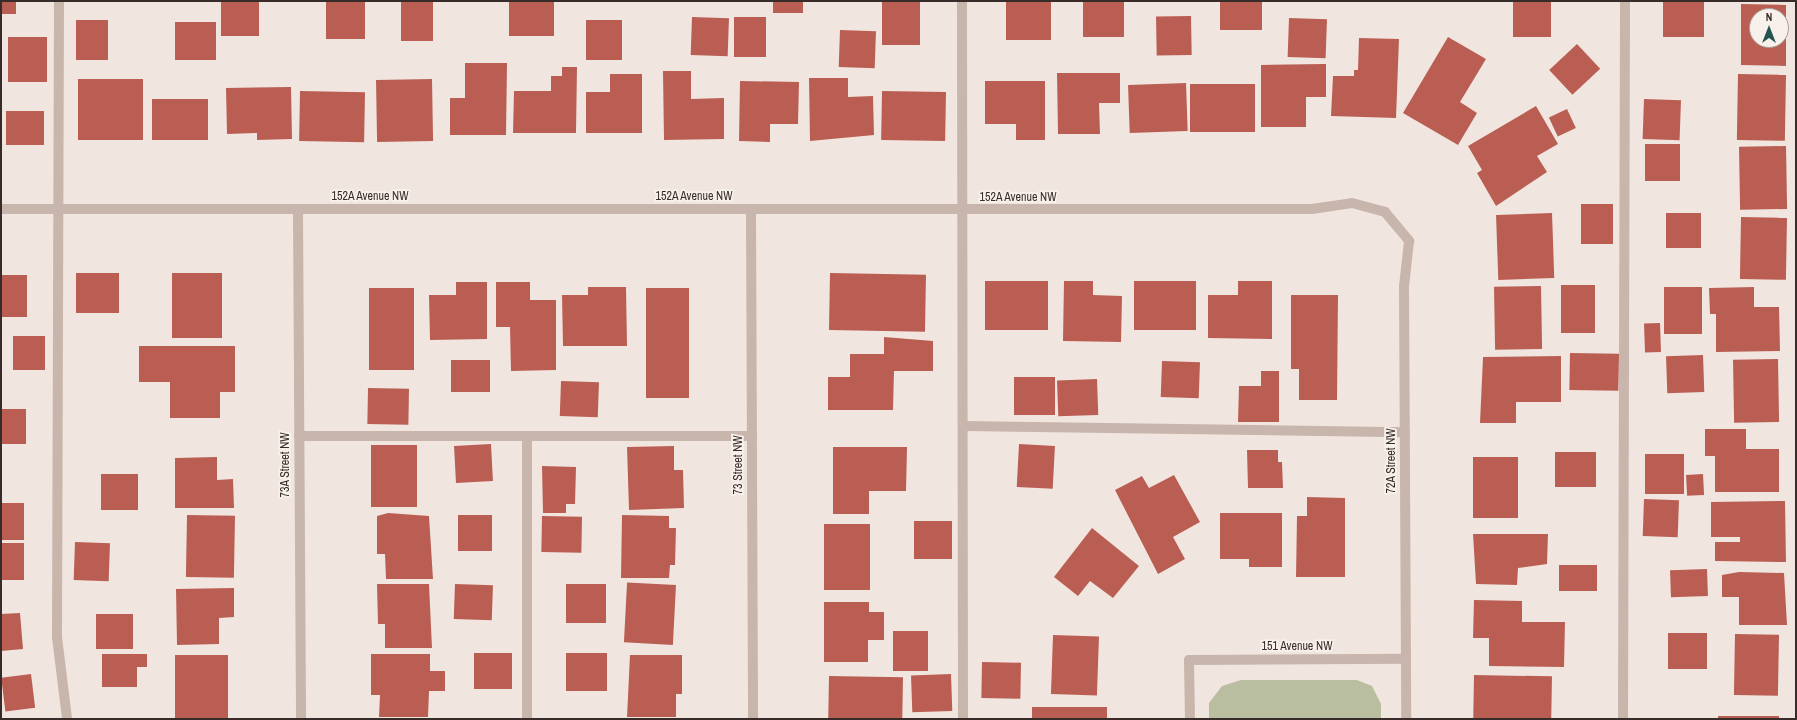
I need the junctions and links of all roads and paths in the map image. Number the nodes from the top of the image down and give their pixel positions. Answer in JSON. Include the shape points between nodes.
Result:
{"nodes":[{"id":1,"x":59,"y":1,"type":"edge"},
{"id":2,"x":962,"y":1,"type":"edge"},
{"id":3,"x":1625,"y":1,"type":"edge"},
{"id":4,"x":1,"y":209,"type":"edge"},
{"id":5,"x":58,"y":209,"type":"junction"},
{"id":6,"x":298,"y":210,"type":"junction"},
{"id":7,"x":751,"y":210,"type":"junction"},
{"id":8,"x":962,"y":211,"type":"junction"},
{"id":9,"x":1385,"y":212,"type":"joint"},
{"id":10,"x":962,"y":426,"type":"junction"},
{"id":11,"x":1404,"y":432,"type":"junction"},
{"id":12,"x":299,"y":436,"type":"junction"},
{"id":13,"x":527,"y":436,"type":"junction"},
{"id":14,"x":752,"y":436,"type":"junction"},
{"id":15,"x":1405,"y":659,"type":"junction"},
{"id":16,"x":67,"y":719,"type":"edge"},
{"id":17,"x":301,"y":719,"type":"edge"},
{"id":18,"x":527,"y":719,"type":"edge"},
{"id":19,"x":753,"y":719,"type":"edge"},
{"id":20,"x":963,"y":719,"type":"edge"},
{"id":21,"x":1190,"y":719,"type":"edge"},
{"id":22,"x":1406,"y":719,"type":"edge"},
{"id":23,"x":1623,"y":719,"type":"edge"}],
"edges":[{"from":1,"to":5,"type":"street"},
{"from":2,"to":8,"type":"street"},
{"from":3,"to":23,"type":"street"},
{"from":4,"to":5,"type":"street","name":"152A Avenue NW"},
{"from":5,"to":6,"type":"street","name":"152A Avenue NW"},
{"from":5,"to":16,"type":"street","via":[[57,637]]},
{"from":6,"to":7,"type":"street","name":"152A Avenue NW"},
{"from":6,"to":12,"type":"street","name":"73A Street NW"},
{"from":7,"to":8,"type":"street","name":"152A Avenue NW"},
{"from":7,"to":14,"type":"street","name":"73 Street NW"},
{"from":8,"to":9,"type":"street","name":"152A Avenue NW","via":[[1312,209],[1352,203]]},
{"from":8,"to":10,"type":"street"},
{"from":9,"to":11,"type":"street","name":"72A Street NW","via":[[1409,241],[1404,286]]},
{"from":10,"to":11,"type":"street"},
{"from":10,"to":20,"type":"street"},
{"from":11,"to":15,"type":"street","name":"72A Street NW"},
{"from":12,"to":13,"type":"street"},
{"from":12,"to":17,"type":"street","name":"73A Street NW"},
{"from":13,"to":14,"type":"street"},
{"from":13,"to":18,"type":"street"},
{"from":14,"to":19,"type":"street","name":"73 Street NW"},
{"from":15,"to":21,"type":"street","name":"151 Avenue NW","via":[[1189,660]]},
{"from":15,"to":22,"type":"street","name":"72A Street NW"}]}
